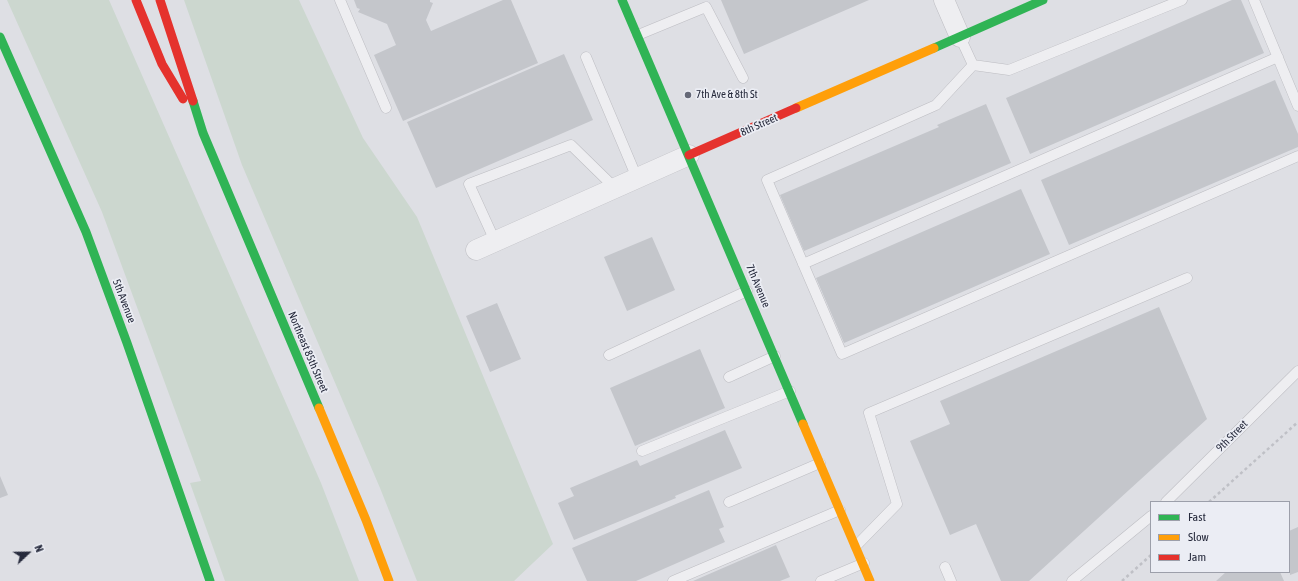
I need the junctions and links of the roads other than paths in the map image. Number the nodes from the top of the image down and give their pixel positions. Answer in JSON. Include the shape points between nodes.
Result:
{"nodes":[{"id":1,"x":136,"y":0,"type":"edge"},
{"id":2,"x":160,"y":0,"type":"edge"},
{"id":3,"x":340,"y":0,"type":"edge"},
{"id":4,"x":622,"y":0,"type":"edge"},
{"id":5,"x":944,"y":0,"type":"edge"},
{"id":6,"x":1043,"y":0,"type":"edge"},
{"id":7,"x":1182,"y":0,"type":"edge"},
{"id":8,"x":1254,"y":0,"type":"edge"},
{"id":9,"x":638,"y":35,"type":"junction"},
{"id":10,"x":0,"y":36,"type":"edge"},
{"id":11,"x":960,"y":37,"type":"junction"},
{"id":12,"x":586,"y":57,"type":"dead end"},
{"id":13,"x":1278,"y":57,"type":"junction"},
{"id":14,"x":973,"y":65,"type":"junction"},
{"id":15,"x":743,"y":78,"type":"dead end"},
{"id":16,"x":1298,"y":106,"type":"edge"},
{"id":17,"x":386,"y":108,"type":"dead end"},
{"id":18,"x":203,"y":132,"type":"junction"},
{"id":19,"x":689,"y":155,"type":"junction"},
{"id":20,"x":1298,"y":156,"type":"edge"},
{"id":21,"x":637,"y":178,"type":"junction"},
{"id":22,"x":615,"y":188,"type":"junction"},
{"id":23,"x":496,"y":241,"type":"junction"},
{"id":24,"x":476,"y":250,"type":"dead end"},
{"id":25,"x":803,"y":264,"type":"junction"},
{"id":26,"x":1187,"y":278,"type":"dead end"},
{"id":27,"x":747,"y":291,"type":"junction"},
{"id":28,"x":609,"y":355,"type":"dead end"},
{"id":29,"x":775,"y":356,"type":"junction"},
{"id":30,"x":1298,"y":371,"type":"edge"},
{"id":31,"x":728,"y":377,"type":"dead end"},
{"id":32,"x":790,"y":391,"type":"junction"},
{"id":33,"x":642,"y":451,"type":"dead end"},
{"id":34,"x":820,"y":463,"type":"junction"},
{"id":35,"x":1167,"y":501,"type":"edge"},
{"id":36,"x":729,"y":502,"type":"dead end"},
{"id":37,"x":840,"y":510,"type":"junction"},
{"id":38,"x":1150,"y":517,"type":"edge"},
{"id":39,"x":856,"y":546,"type":"junction"},
{"id":40,"x":864,"y":563,"type":"junction"},
{"id":41,"x":945,"y":567,"type":"dead end"},
{"id":42,"x":210,"y":581,"type":"edge"},
{"id":43,"x":389,"y":581,"type":"edge"},
{"id":44,"x":673,"y":581,"type":"edge"},
{"id":45,"x":820,"y":581,"type":"edge"},
{"id":46,"x":870,"y":581,"type":"edge"},
{"id":47,"x":952,"y":581,"type":"edge"},
{"id":48,"x":1072,"y":581,"type":"edge"}],
"edges":[{"from":1,"to":18,"type":"street","name":"Northeast 85th Street","via":[[162,64]]},
{"from":2,"to":18,"type":"street","name":"Northeast 85th Street"},
{"from":3,"to":17,"type":"lane"},
{"from":4,"to":9,"type":"street","name":"7th Avenue"},
{"from":5,"to":11,"type":"street"},
{"from":6,"to":11,"type":"street","name":"8th Street"},
{"from":7,"to":14,"type":"lane","via":[[1010,70]]},
{"from":8,"to":13,"type":"lane"},
{"from":9,"to":15,"type":"lane","via":[[706,7]]},
{"from":9,"to":19,"type":"street","name":"7th Avenue"},
{"from":10,"to":42,"type":"street","name":"5th Avenue","via":[[86,232]]},
{"from":11,"to":14,"type":"lane"},
{"from":11,"to":19,"type":"street","name":"8th Street"},
{"from":12,"to":21,"type":"lane"},
{"from":13,"to":16,"type":"lane"},
{"from":13,"to":25,"type":"lane"},
{"from":14,"to":25,"type":"lane","via":[[936,106],[767,180]]},
{"from":18,"to":43,"type":"street","name":"Northeast 85th Street","via":[[366,520]]},
{"from":19,"to":21,"type":"street","name":"8th Street"},
{"from":19,"to":27,"type":"street","name":"7th Avenue"},
{"from":20,"to":25,"type":"lane","via":[[842,354]]},
{"from":21,"to":22,"type":"street","name":"8th Street"},
{"from":22,"to":23,"type":"street","name":"8th Street"},
{"from":22,"to":23,"type":"lane","via":[[571,145],[469,184]]},
{"from":23,"to":24,"type":"street","name":"8th Street"},
{"from":26,"to":39,"type":"lane","via":[[869,412],[897,504]]},
{"from":27,"to":28,"type":"lane"},
{"from":27,"to":29,"type":"street","name":"7th Avenue"},
{"from":29,"to":31,"type":"lane"},
{"from":29,"to":32,"type":"street","name":"7th Avenue"},
{"from":30,"to":35,"type":"lane","name":"9th Street"},
{"from":32,"to":33,"type":"lane"},
{"from":32,"to":34,"type":"street","name":"7th Avenue"},
{"from":34,"to":36,"type":"lane"},
{"from":34,"to":37,"type":"street","name":"7th Avenue"},
{"from":37,"to":39,"type":"street","name":"7th Avenue"},
{"from":37,"to":44,"type":"lane"},
{"from":38,"to":48,"type":"lane"},
{"from":39,"to":40,"type":"street","name":"7th Avenue"},
{"from":40,"to":45,"type":"lane"},
{"from":40,"to":46,"type":"street","name":"7th Avenue"},
{"from":41,"to":47,"type":"lane"}]}
